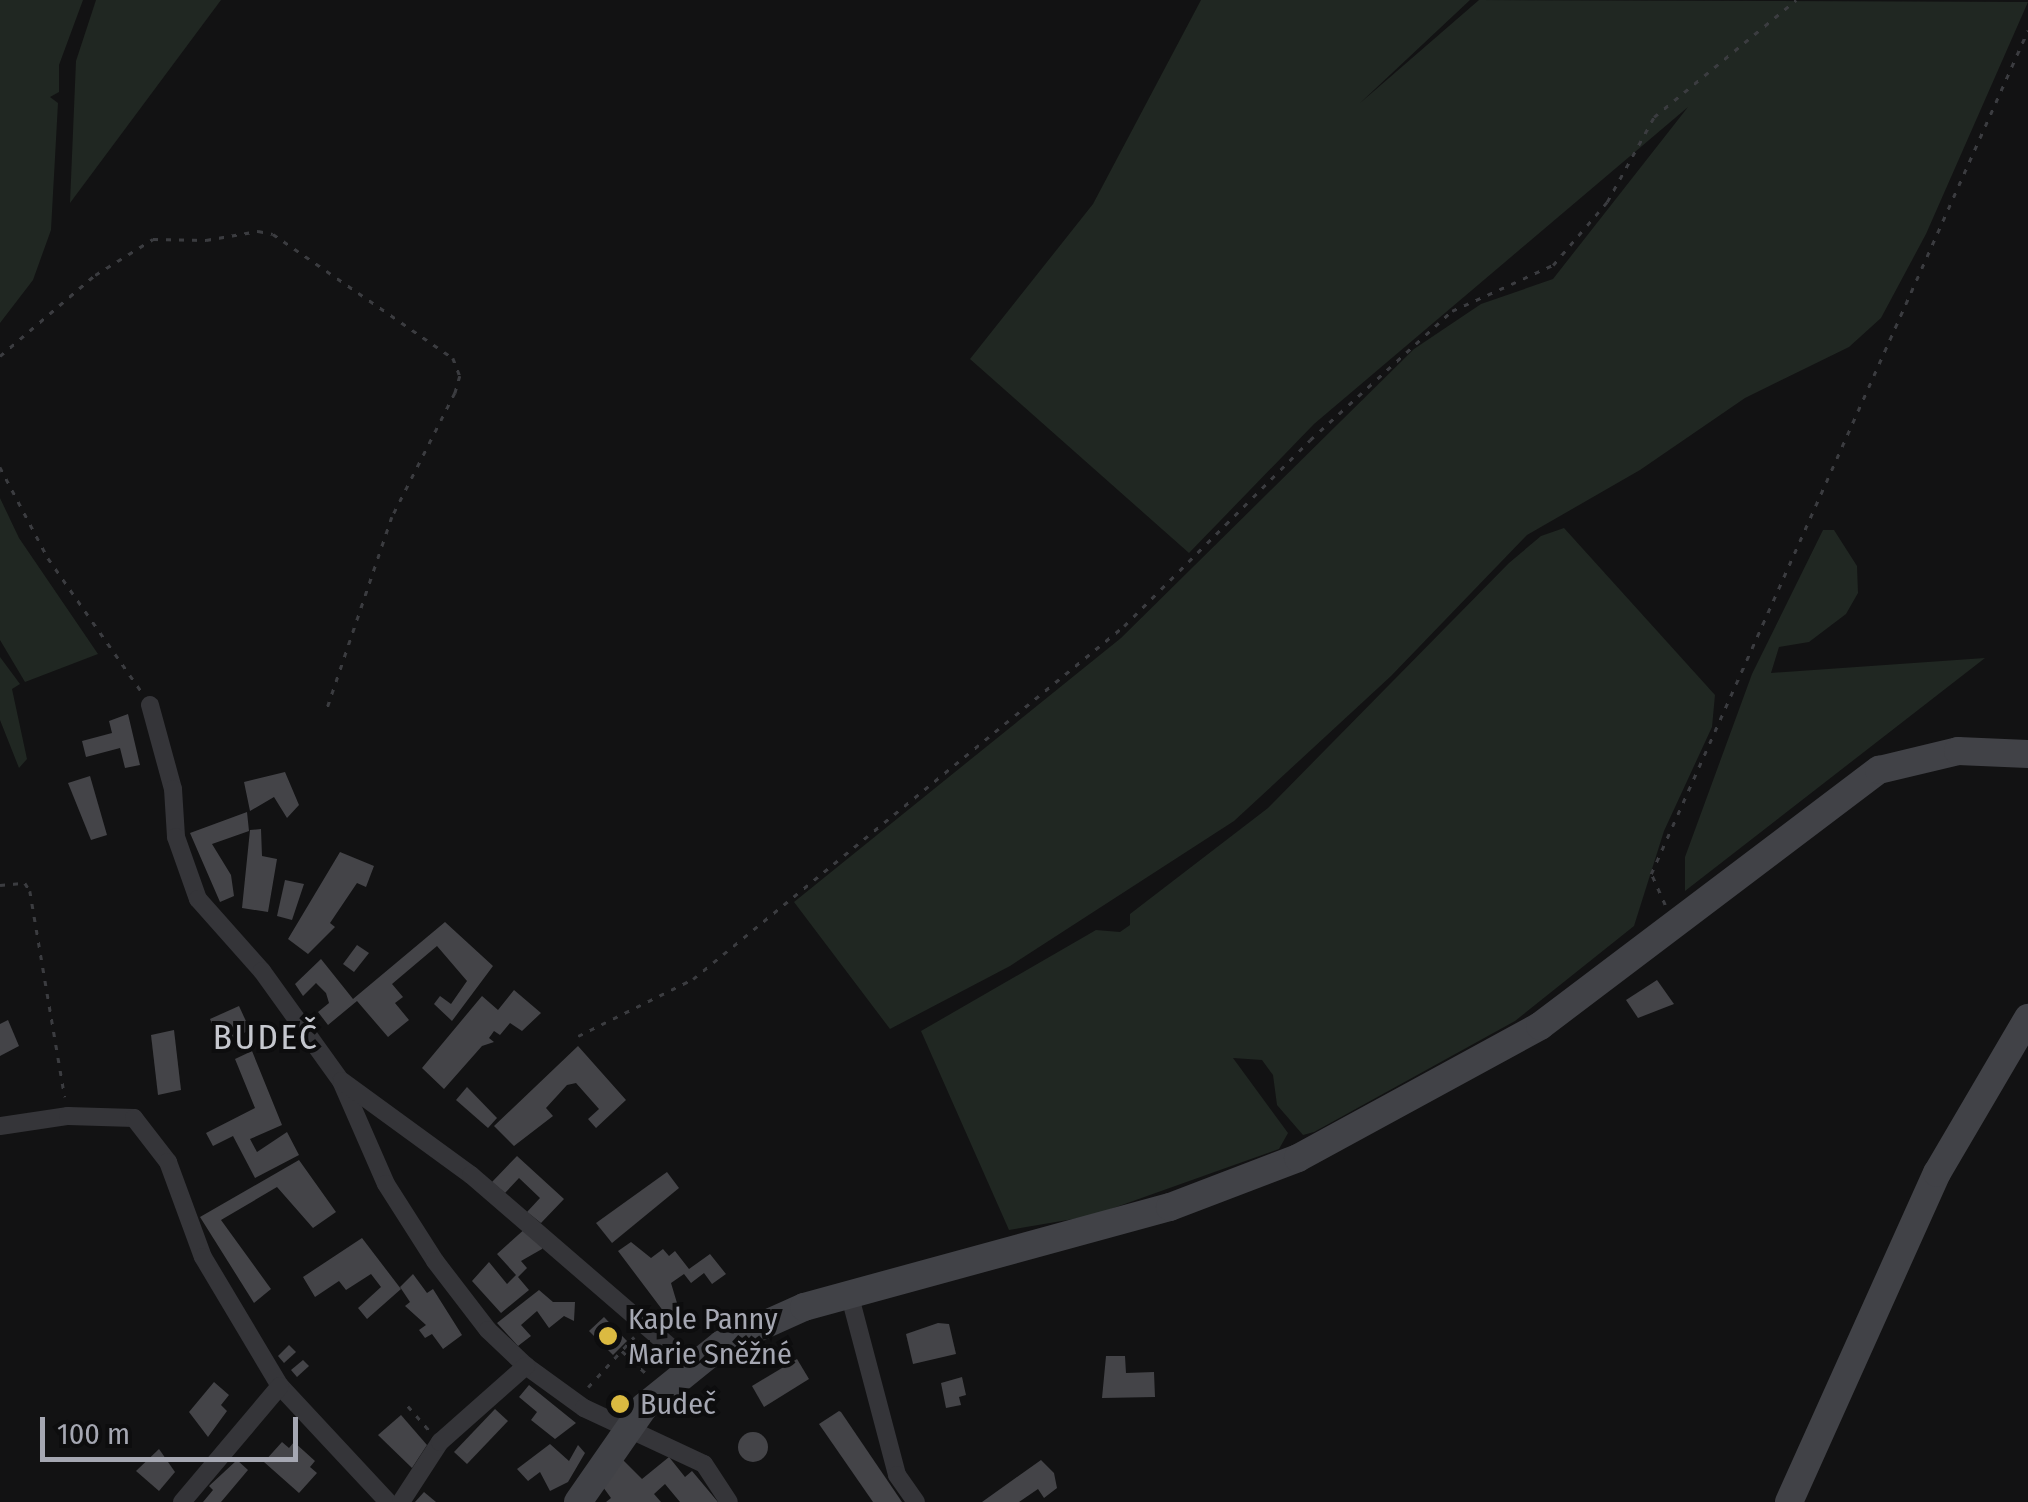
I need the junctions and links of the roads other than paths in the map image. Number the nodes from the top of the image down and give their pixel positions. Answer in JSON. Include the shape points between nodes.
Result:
{"nodes":[{"id":1,"x":150,"y":705,"type":"road end"},
{"id":2,"x":2028,"y":754,"type":"edge"},
{"id":3,"x":2028,"y":1018,"type":"edge"},
{"id":4,"x":341,"y":1080,"type":"junction"},
{"id":5,"x":0,"y":1126,"type":"edge"},
{"id":6,"x":849,"y":1293,"type":"junction"},
{"id":7,"x":691,"y":1365,"type":"junction"},
{"id":8,"x":526,"y":1366,"type":"junction"},
{"id":9,"x":280,"y":1386,"type":"junction"},
{"id":10,"x":626,"y":1426,"type":"junction"},
{"id":11,"x":182,"y":1502,"type":"edge"},
{"id":12,"x":388,"y":1502,"type":"edge"},
{"id":13,"x":401,"y":1502,"type":"edge"},
{"id":14,"x":578,"y":1502,"type":"edge"},
{"id":15,"x":728,"y":1502,"type":"edge"},
{"id":16,"x":916,"y":1502,"type":"edge"},
{"id":17,"x":1789,"y":1502,"type":"edge"}],
"edges":[{"from":1,"to":4,"type":"street","via":[[173,789],[176,837],[198,899],[262,971]]},
{"from":2,"to":6,"type":"street","via":[[1958,751],[1879,770],[1540,1026],[1298,1158],[1170,1207]]},
{"from":3,"to":17,"type":"street","via":[[1938,1173]]},
{"from":4,"to":7,"type":"street","via":[[470,1175]]},
{"from":4,"to":8,"type":"street","via":[[386,1184],[435,1261]]},
{"from":5,"to":9,"type":"street","via":[[68,1116],[134,1118],[168,1162],[203,1257]]},
{"from":6,"to":7,"type":"street","via":[[760,1325]]},
{"from":6,"to":16,"type":"street","via":[[897,1475]]},
{"from":7,"to":10,"type":"street"},
{"from":8,"to":10,"type":"street","via":[[584,1408]]},
{"from":8,"to":13,"type":"street","via":[[440,1442]]},
{"from":9,"to":11,"type":"street"},
{"from":9,"to":12,"type":"street"},
{"from":10,"to":14,"type":"street"},
{"from":10,"to":15,"type":"street","via":[[704,1464]]}]}
